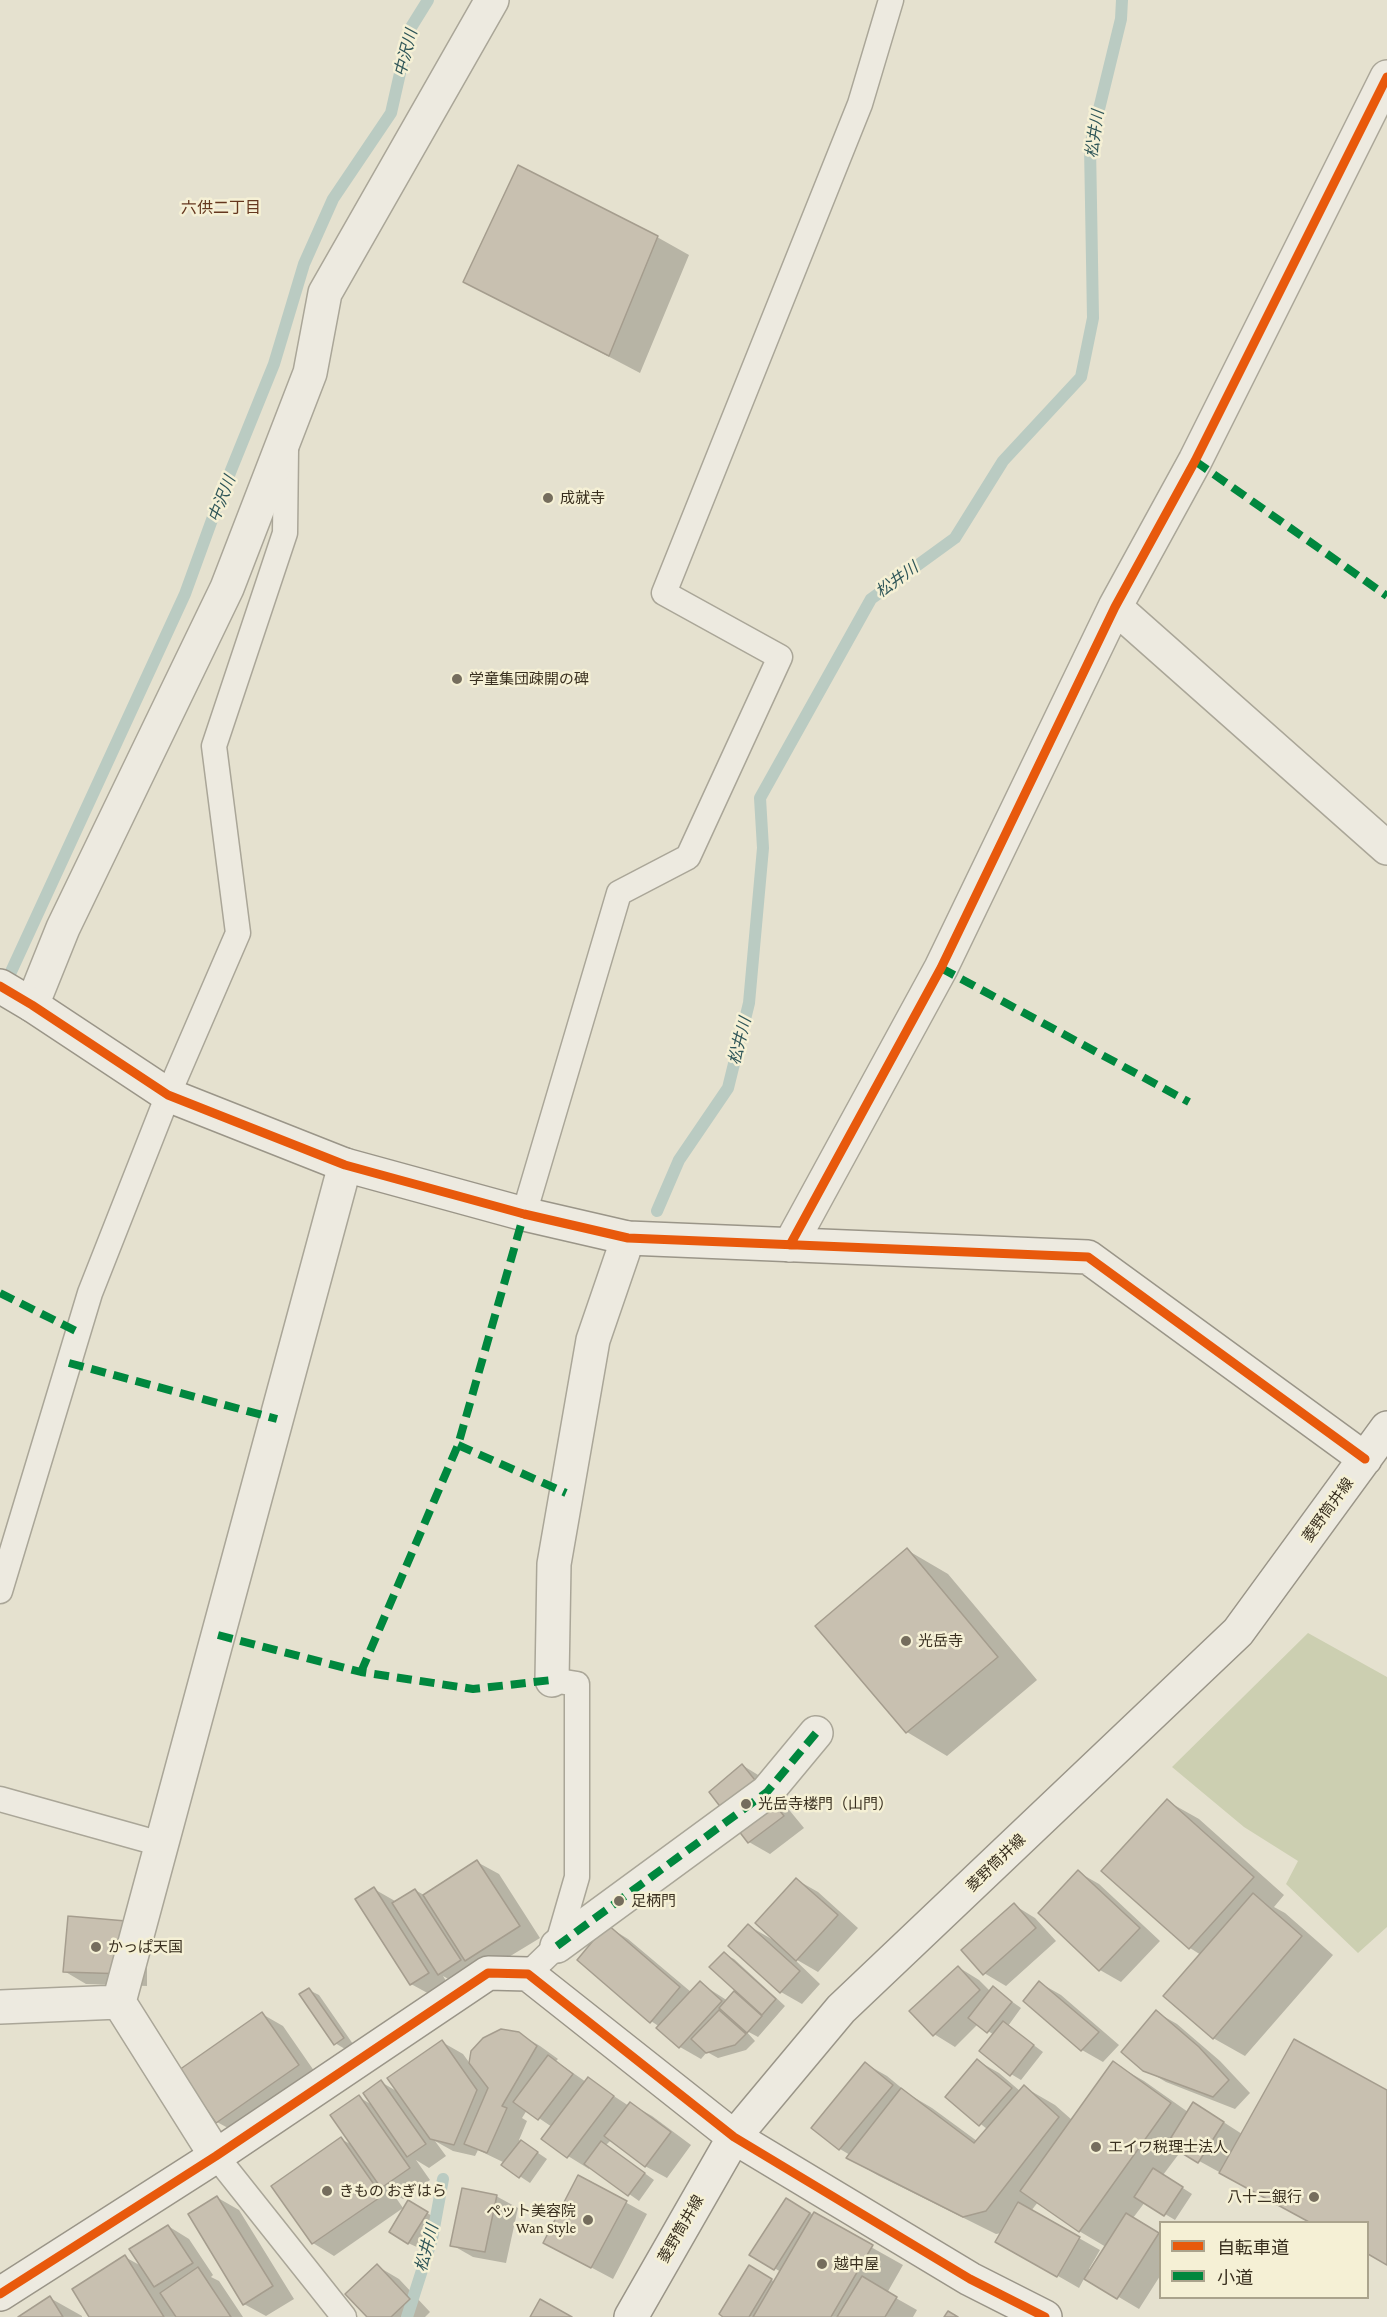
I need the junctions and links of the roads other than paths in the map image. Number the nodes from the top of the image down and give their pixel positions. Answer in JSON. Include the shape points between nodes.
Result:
{"nodes":[{"id":1,"x":492,"y":0,"type":"edge"},
{"id":2,"x":891,"y":0,"type":"edge"},
{"id":3,"x":1387,"y":76,"type":"edge"},
{"id":4,"x":287,"y":435,"type":"junction"},
{"id":5,"x":1115,"y":607,"type":"junction"},
{"id":6,"x":1387,"y":848,"type":"edge"},
{"id":7,"x":19,"y":998,"type":"edge"},
{"id":8,"x":168,"y":1095,"type":"junction"},
{"id":9,"x":345,"y":1165,"type":"junction"},
{"id":10,"x":524,"y":1214,"type":"junction"},
{"id":11,"x":636,"y":1238,"type":"junction"},
{"id":12,"x":790,"y":1245,"type":"junction"},
{"id":13,"x":1387,"y":1428,"type":"edge"},
{"id":14,"x":1365,"y":1459,"type":"junction"},
{"id":15,"x":0,"y":1591,"type":"edge"},
{"id":16,"x":552,"y":1680,"type":"joint"},
{"id":17,"x":816,"y":1732,"type":"dead end"},
{"id":18,"x":0,"y":1799,"type":"edge"},
{"id":19,"x":161,"y":1844,"type":"junction"},
{"id":20,"x":557,"y":1946,"type":"junction"},
{"id":21,"x":528,"y":1974,"type":"junction"},
{"id":22,"x":119,"y":2002,"type":"junction"},
{"id":23,"x":0,"y":2007,"type":"edge"},
{"id":24,"x":734,"y":2137,"type":"junction"},
{"id":25,"x":216,"y":2156,"type":"junction"},
{"id":26,"x":0,"y":2294,"type":"edge"},
{"id":27,"x":344,"y":2317,"type":"edge"},
{"id":28,"x":631,"y":2317,"type":"edge"},
{"id":29,"x":1045,"y":2317,"type":"edge"}],
"edges":[{"from":1,"to":4,"type":"street","via":[[325,293],[310,374]]},
{"from":2,"to":10,"type":"lane","via":[[860,104],[664,593],[780,657],[688,857],[619,893]]},
{"from":3,"to":5,"type":"street","via":[[1195,461]]},
{"from":4,"to":7,"type":"street","via":[[227,588],[63,928]]},
{"from":4,"to":8,"type":"lane","via":[[285,533],[214,746],[238,933]]},
{"from":5,"to":6,"type":"street"},
{"from":5,"to":12,"type":"street","via":[[931,987]]},
{"from":7,"to":8,"type":"street"},
{"from":8,"to":9,"type":"street"},
{"from":8,"to":15,"type":"lane","via":[[90,1293]]},
{"from":9,"to":10,"type":"street"},
{"from":9,"to":19,"type":"street"},
{"from":10,"to":11,"type":"street"},
{"from":11,"to":12,"type":"street"},
{"from":11,"to":16,"type":"street","via":[[593,1340],[554,1564]]},
{"from":12,"to":14,"type":"street","via":[[1088,1257]]},
{"from":13,"to":14,"type":"street","name":"菱野筒井線"},
{"from":14,"to":24,"type":"street","name":"菱野筒井線","via":[[1238,1632],[842,2009]]},
{"from":16,"to":20,"type":"lane","via":[[577,1684],[577,1877]]},
{"from":17,"to":20,"type":"street","via":[[767,1792]]},
{"from":18,"to":19,"type":"lane"},
{"from":19,"to":22,"type":"street"},
{"from":20,"to":21,"type":"lane"},
{"from":21,"to":24,"type":"street"},
{"from":21,"to":25,"type":"street","via":[[488,1973]]},
{"from":22,"to":23,"type":"street"},
{"from":22,"to":25,"type":"street"},
{"from":24,"to":28,"type":"street","name":"菱野筒井線"},
{"from":24,"to":29,"type":"street","via":[[970,2279]]},
{"from":25,"to":26,"type":"street"},
{"from":25,"to":27,"type":"lane"}]}
